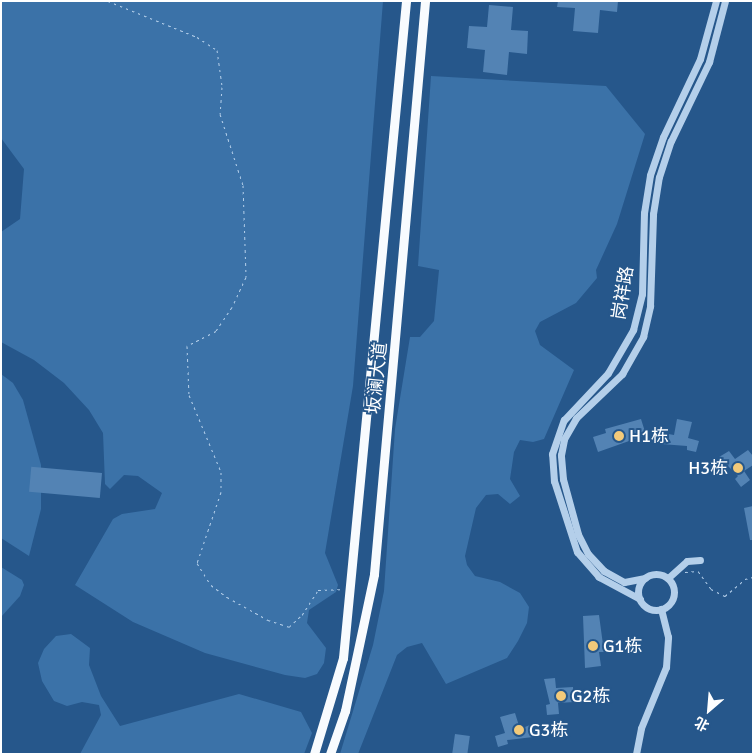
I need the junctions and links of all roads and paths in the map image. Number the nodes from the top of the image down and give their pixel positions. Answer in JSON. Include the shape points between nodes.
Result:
{"nodes":[{"id":1,"x":108,"y":1,"type":"edge"},
{"id":2,"x":406,"y":1,"type":"edge"},
{"id":3,"x":425,"y":1,"type":"edge"},
{"id":4,"x":716,"y":1,"type":"edge"},
{"id":5,"x":725,"y":1,"type":"edge"},
{"id":6,"x":700,"y":560,"type":"dead end"},
{"id":7,"x":698,"y":571,"type":"dead end"},
{"id":8,"x":753,"y":577,"type":"edge"},
{"id":9,"x":644,"y":578,"type":"junction"},
{"id":10,"x":668,"y":578,"type":"junction"},
{"id":11,"x":341,"y":590,"type":"dead end"},
{"id":12,"x":640,"y":599,"type":"junction"},
{"id":13,"x":661,"y":609,"type":"junction"},
{"id":14,"x":314,"y":754,"type":"edge"},
{"id":15,"x":330,"y":754,"type":"edge"},
{"id":16,"x":636,"y":754,"type":"edge"}],
"edges":[{"from":1,"to":11,"type":"path","via":[[197,37],[217,50],[222,86],[220,114],[244,185],[246,276],[232,307],[216,331],[187,346],[189,395],[221,472],[221,492],[197,563],[211,585],[227,597],[268,620],[289,627],[302,615],[318,590]]},
{"from":2,"to":14,"type":"main road","name":"坂澜大道","via":[[343,658]]},
{"from":3,"to":15,"type":"main road","name":"坂澜大道","via":[[374,574],[348,702]]},
{"from":4,"to":12,"type":"street","name":"岗祥路","via":[[700,59],[663,137],[650,174],[644,213],[642,294],[633,330],[608,373],[564,420],[552,454],[554,481],[577,552],[599,578]]},
{"from":5,"to":9,"type":"street","name":"岗祥路","via":[[709,62],[671,141],[659,177],[653,214],[650,306],[643,337],[622,374],[571,424],[561,455],[563,479],[578,534],[588,554],[604,571],[624,582]]},
{"from":6,"to":10,"type":"street","via":[[687,561]]},
{"from":7,"to":8,"type":"path","via":[[711,589],[725,596],[745,579]]},
{"from":9,"to":10,"type":"street","via":[[656,574]]},
{"from":9,"to":12,"type":"street","via":[[639,588]]},
{"from":10,"to":13,"type":"street","via":[[674,596]]},
{"from":12,"to":13,"type":"street","via":[[648,608]]},
{"from":13,"to":16,"type":"street","via":[[668,637],[666,667],[641,728]]}]}
